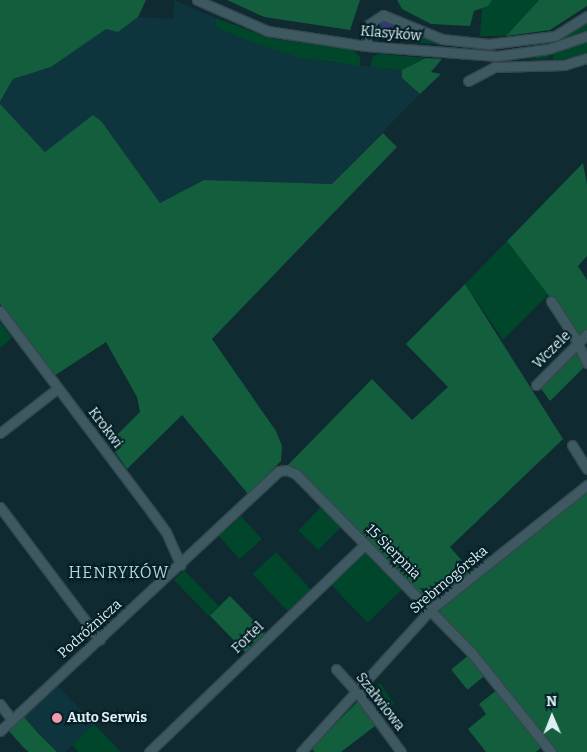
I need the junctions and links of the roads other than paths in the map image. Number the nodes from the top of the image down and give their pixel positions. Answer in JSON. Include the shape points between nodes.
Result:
{"nodes":[{"id":1,"x":198,"y":0,"type":"edge"},
{"id":2,"x":587,"y":16,"type":"edge"},
{"id":3,"x":587,"y":36,"type":"edge"},
{"id":4,"x":366,"y":46,"type":"junction"},
{"id":5,"x":587,"y":58,"type":"edge"},
{"id":6,"x":468,"y":81,"type":"dead end"},
{"id":7,"x":551,"y":301,"type":"dead end"},
{"id":8,"x":0,"y":311,"type":"edge"},
{"id":9,"x":587,"y":334,"type":"edge"},
{"id":10,"x":578,"y":343,"type":"junction"},
{"id":11,"x":587,"y":363,"type":"edge"},
{"id":12,"x":536,"y":385,"type":"dead end"},
{"id":13,"x":58,"y":388,"type":"junction"},
{"id":14,"x":0,"y":433,"type":"edge"},
{"id":15,"x":572,"y":445,"type":"dead end"},
{"id":16,"x":587,"y":469,"type":"edge"},
{"id":17,"x":286,"y":470,"type":"joint"},
{"id":18,"x":587,"y":485,"type":"edge"},
{"id":19,"x":0,"y":507,"type":"edge"},
{"id":20,"x":365,"y":544,"type":"junction"},
{"id":21,"x":181,"y":564,"type":"junction"},
{"id":22,"x":430,"y":610,"type":"junction"},
{"id":23,"x":100,"y":640,"type":"junction"},
{"id":24,"x":336,"y":669,"type":"dead end"},
{"id":25,"x":357,"y":692,"type":"junction"},
{"id":26,"x":0,"y":704,"type":"edge"},
{"id":27,"x":12,"y":720,"type":"junction"},
{"id":28,"x":0,"y":731,"type":"edge"},
{"id":29,"x":148,"y":752,"type":"edge"},
{"id":30,"x":301,"y":752,"type":"edge"},
{"id":31,"x":401,"y":752,"type":"edge"},
{"id":32,"x":552,"y":752,"type":"edge"}],
"edges":[{"from":1,"to":4,"type":"street","name":"Klasyków","via":[[268,31]]},
{"from":2,"to":4,"type":"street","via":[[555,36],[489,44],[442,39],[383,15],[368,25]]},
{"from":3,"to":4,"type":"street","name":"Klasyków","via":[[534,52],[485,56]]},
{"from":5,"to":6,"type":"street","via":[[558,65],[494,68]]},
{"from":7,"to":10,"type":"street"},
{"from":8,"to":13,"type":"street","name":"Krokwi"},
{"from":9,"to":10,"type":"street","name":"Wczele"},
{"from":10,"to":11,"type":"street"},
{"from":10,"to":12,"type":"street","name":"Wczele"},
{"from":13,"to":14,"type":"street"},
{"from":13,"to":21,"type":"street","name":"Krokwi","via":[[166,532]]},
{"from":15,"to":16,"type":"street"},
{"from":17,"to":20,"type":"street","name":"15 Sierpnia","via":[[296,474]]},
{"from":17,"to":21,"type":"street","name":"Podróżnicza","via":[[279,471]]},
{"from":18,"to":22,"type":"street","name":"Srebrnogórska"},
{"from":19,"to":23,"type":"street"},
{"from":20,"to":22,"type":"street","name":"15 Sierpnia"},
{"from":20,"to":29,"type":"street","name":"Fortel"},
{"from":21,"to":23,"type":"street","name":"Podróżnicza"},
{"from":22,"to":25,"type":"street","name":"Srebrnogórska"},
{"from":22,"to":32,"type":"street","name":"15 Sierpnia","via":[[471,652]]},
{"from":23,"to":27,"type":"street","name":"Podróżnicza"},
{"from":24,"to":25,"type":"street","name":"Szałwiowa"},
{"from":25,"to":30,"type":"street","name":"Srebrnogórska"},
{"from":25,"to":31,"type":"street","name":"Szałwiowa"},
{"from":26,"to":27,"type":"street"},
{"from":27,"to":28,"type":"street","name":"Podróżnicza"}]}
